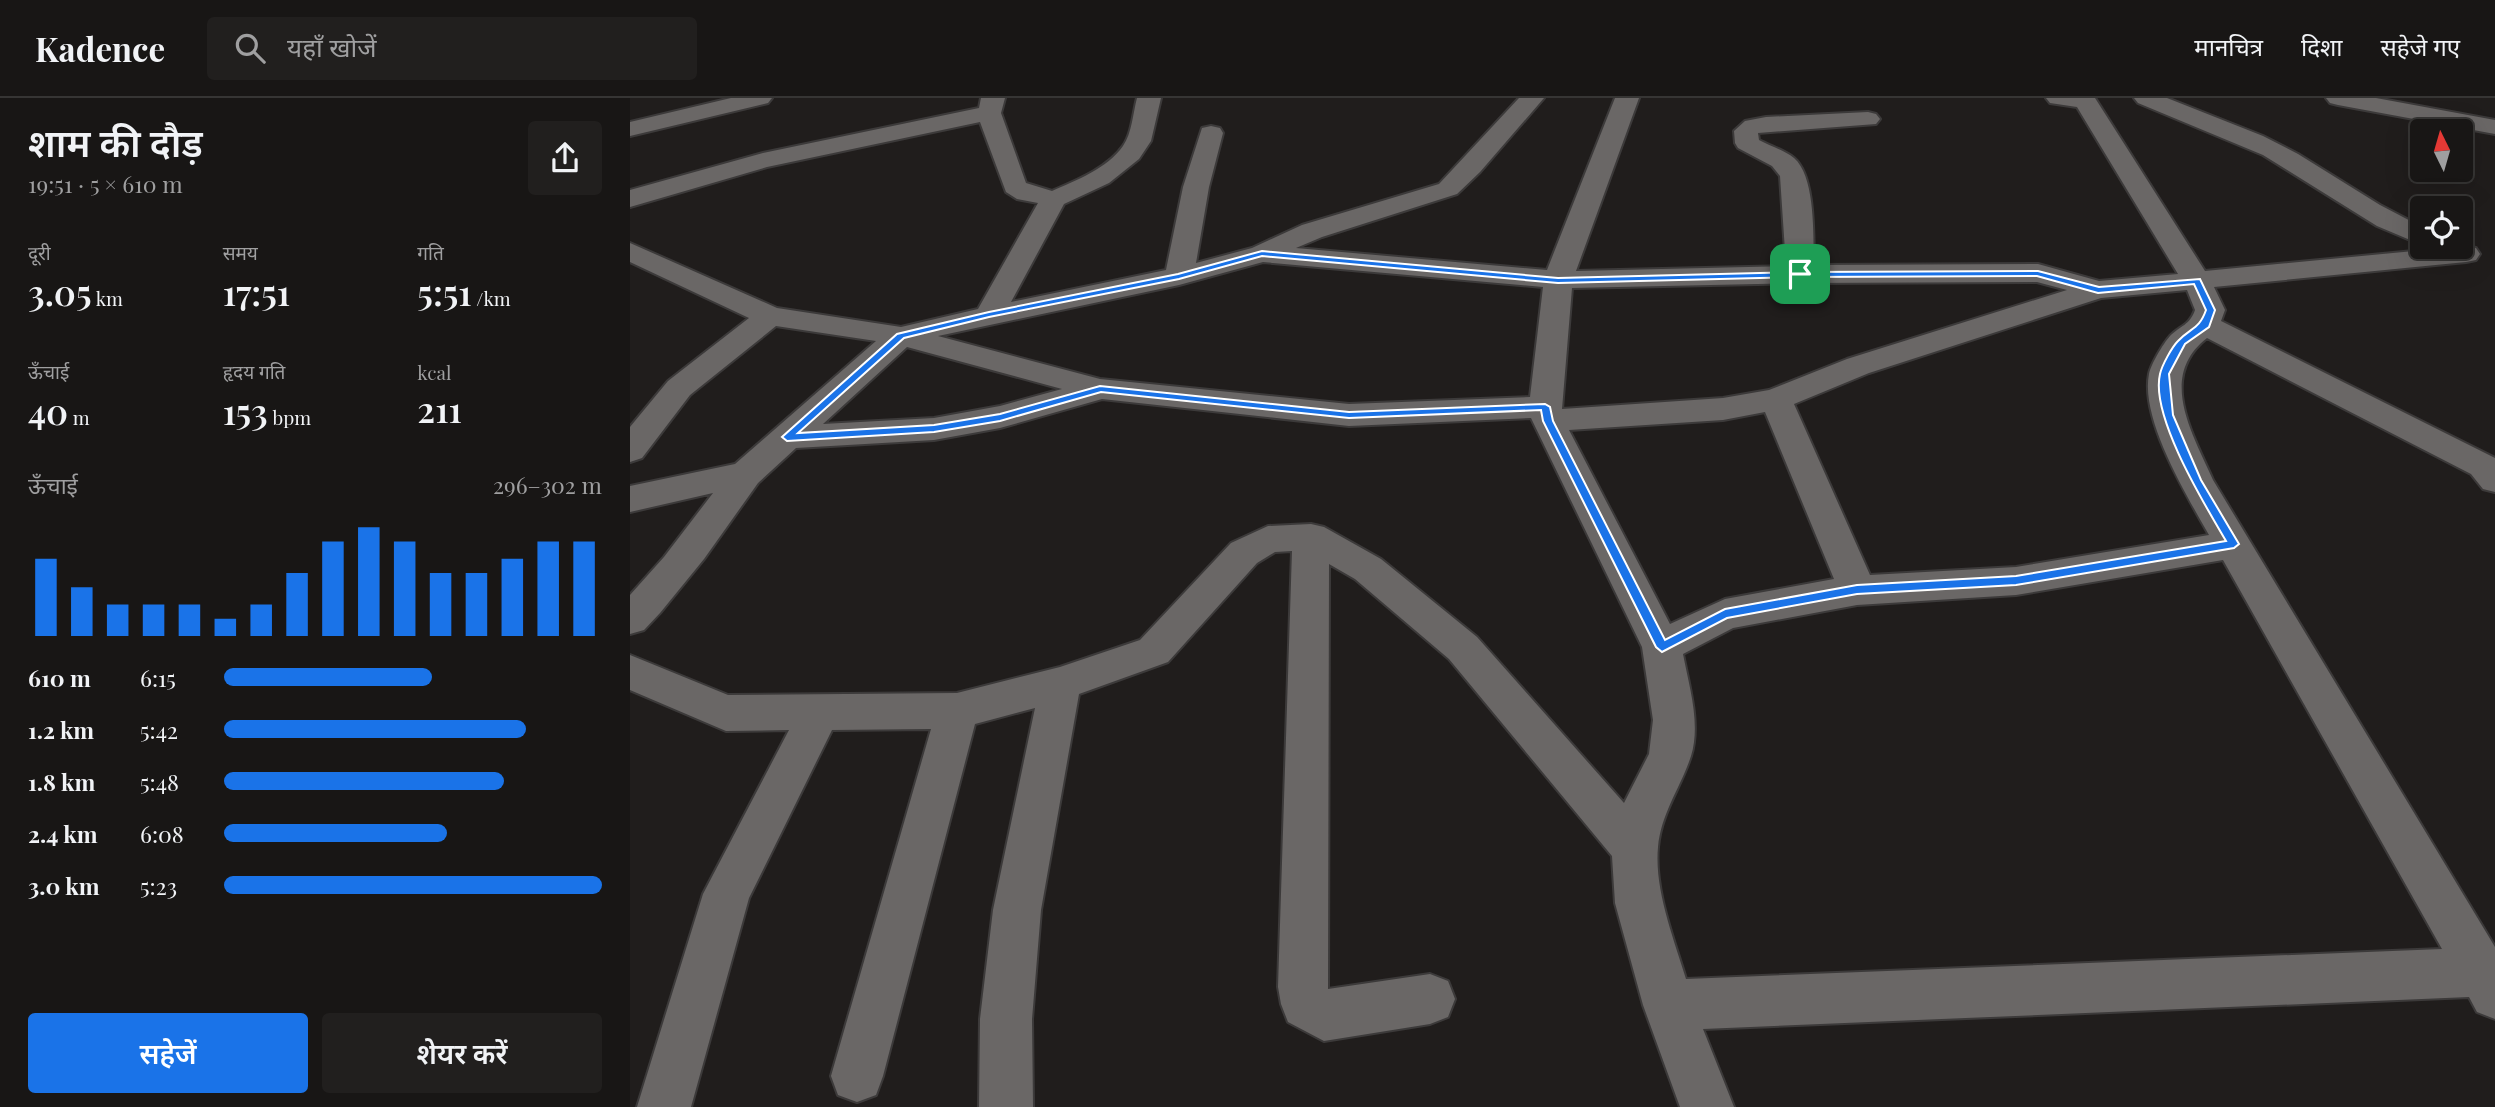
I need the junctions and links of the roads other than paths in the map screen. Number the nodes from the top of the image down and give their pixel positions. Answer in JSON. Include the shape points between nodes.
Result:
{"nodes":[{"id":1,"x":760,"y":98,"type":"edge"},
{"id":2,"x":1149,"y":98,"type":"edge"},
{"id":3,"x":1532,"y":98,"type":"edge"},
{"id":4,"x":1627,"y":98,"type":"edge"},
{"id":5,"x":2146,"y":98,"type":"edge"},
{"id":6,"x":2338,"y":98,"type":"edge"},
{"id":7,"x":2081,"y":99,"type":"edge"},
{"id":8,"x":991,"y":106,"type":"edge"},
{"id":9,"x":1868,"y":119,"type":"dead end"},
{"id":10,"x":2495,"y":127,"type":"edge"},
{"id":11,"x":630,"y":129,"type":"edge"},
{"id":12,"x":1212,"y":133,"type":"dead end"},
{"id":13,"x":630,"y":199,"type":"edge"},
{"id":14,"x":1054,"y":199,"type":"junction"},
{"id":15,"x":2410,"y":232,"type":"edge"},
{"id":16,"x":630,"y":251,"type":"edge"},
{"id":17,"x":1262,"y":254,"type":"junction"},
{"id":18,"x":2411,"y":259,"type":"edge"},
{"id":19,"x":1800,"y":274,"type":"junction"},
{"id":20,"x":1179,"y":276,"type":"junction"},
{"id":21,"x":1558,"y":281,"type":"junction"},
{"id":22,"x":2197,"y":281,"type":"junction"},
{"id":23,"x":2098,"y":290,"type":"junction"},
{"id":24,"x":989,"y":315,"type":"junction"},
{"id":25,"x":770,"y":316,"type":"junction"},
{"id":26,"x":2206,"y":325,"type":"junction"},
{"id":27,"x":901,"y":336,"type":"junction"},
{"id":28,"x":1100,"y":389,"type":"junction"},
{"id":29,"x":1776,"y":399,"type":"junction"},
{"id":30,"x":1546,"y":414,"type":"junction"},
{"id":31,"x":787,"y":437,"type":"junction"},
{"id":32,"x":630,"y":450,"type":"edge"},
{"id":33,"x":2491,"y":470,"type":"edge"},
{"id":34,"x":746,"y":474,"type":"junction"},
{"id":35,"x":630,"y":499,"type":"edge"},
{"id":36,"x":1311,"y":537,"type":"junction"},
{"id":37,"x":2234,"y":544,"type":"junction"},
{"id":38,"x":1857,"y":590,"type":"junction"},
{"id":39,"x":630,"y":619,"type":"edge"},
{"id":40,"x":1662,"y":647,"type":"junction"},
{"id":41,"x":630,"y":672,"type":"edge"},
{"id":42,"x":1060,"y":684,"type":"junction"},
{"id":43,"x":957,"y":711,"type":"junction"},
{"id":44,"x":819,"y":713,"type":"junction"},
{"id":45,"x":1635,"y":848,"type":"junction"},
{"id":46,"x":2488,"y":983,"type":"edge"},
{"id":47,"x":1430,"y":999,"type":"dead end"},
{"id":48,"x":1668,"y":1005,"type":"junction"},
{"id":49,"x":857,"y":1076,"type":"dead end"},
{"id":50,"x":664,"y":1107,"type":"edge"},
{"id":51,"x":1006,"y":1107,"type":"edge"},
{"id":52,"x":1707,"y":1107,"type":"edge"}],
"edges":[{"from":1,"to":11,"type":"street"},
{"from":2,"to":14,"type":"street","via":[[1136,145],[1125,161]]},
{"from":3,"to":17,"type":"street","via":[[1448,189],[1312,232]]},
{"from":4,"to":21,"type":"street"},
{"from":5,"to":15,"type":"street","via":[[2260,144]]},
{"from":6,"to":10,"type":"street"},
{"from":7,"to":22,"type":"street"},
{"from":8,"to":13,"type":"street","via":[[765,158]]},
{"from":8,"to":14,"type":"street","via":[[1015,187]]},
{"from":9,"to":19,"type":"street","via":[[1766,124],[1746,131],[1747,144],[1790,170]]},
{"from":12,"to":20,"type":"street"},
{"from":14,"to":24,"type":"street"},
{"from":16,"to":25,"type":"street"},
{"from":17,"to":20,"type":"street"},
{"from":17,"to":21,"type":"street"},
{"from":18,"to":22,"type":"street"},
{"from":19,"to":21,"type":"street"},
{"from":19,"to":23,"type":"street","via":[[2038,273]]},
{"from":20,"to":24,"type":"street"},
{"from":21,"to":30,"type":"street"},
{"from":22,"to":23,"type":"street"},
{"from":22,"to":26,"type":"street","via":[[2210,310]]},
{"from":23,"to":29,"type":"street","via":[[1858,366]]},
{"from":24,"to":27,"type":"street"},
{"from":25,"to":27,"type":"street"},
{"from":25,"to":32,"type":"street","via":[[679,388]]},
{"from":26,"to":33,"type":"street"},
{"from":26,"to":37,"type":"street","via":[[2181,343],[2165,374],[2168,415],[2196,481]]},
{"from":27,"to":28,"type":"street"},
{"from":27,"to":31,"type":"street"},
{"from":28,"to":30,"type":"street","via":[[1349,415]]},
{"from":28,"to":31,"type":"street","via":[[1000,417],[934,429]]},
{"from":29,"to":30,"type":"street","via":[[1723,409]]},
{"from":29,"to":38,"type":"street"},
{"from":30,"to":40,"type":"street"},
{"from":31,"to":34,"type":"street"},
{"from":34,"to":35,"type":"street"},
{"from":34,"to":39,"type":"street","via":[[699,541]]},
{"from":36,"to":42,"type":"street","via":[[1268,539],[1244,553],[1154,651]]},
{"from":36,"to":45,"type":"street","via":[[1368,569],[1463,648]]},
{"from":36,"to":47,"type":"street","via":[[1306,1004],[1324,1014]]},
{"from":37,"to":38,"type":"street","via":[[2016,581]]},
{"from":37,"to":46,"type":"street"},
{"from":38,"to":40,"type":"street","via":[[1725,614]]},
{"from":40,"to":45,"type":"street","via":[[1674,720],[1670,755],[1646,804]]},
{"from":41,"to":44,"type":"street","via":[[726,713]]},
{"from":42,"to":43,"type":"street"},
{"from":42,"to":51,"type":"street","via":[[1017,910],[1006,1019]]},
{"from":43,"to":44,"type":"street"},
{"from":43,"to":49,"type":"street"},
{"from":44,"to":50,"type":"street","via":[[727,894]]},
{"from":45,"to":48,"type":"street","via":[[1639,903]]},
{"from":46,"to":48,"type":"street"},
{"from":48,"to":52,"type":"street"}]}
